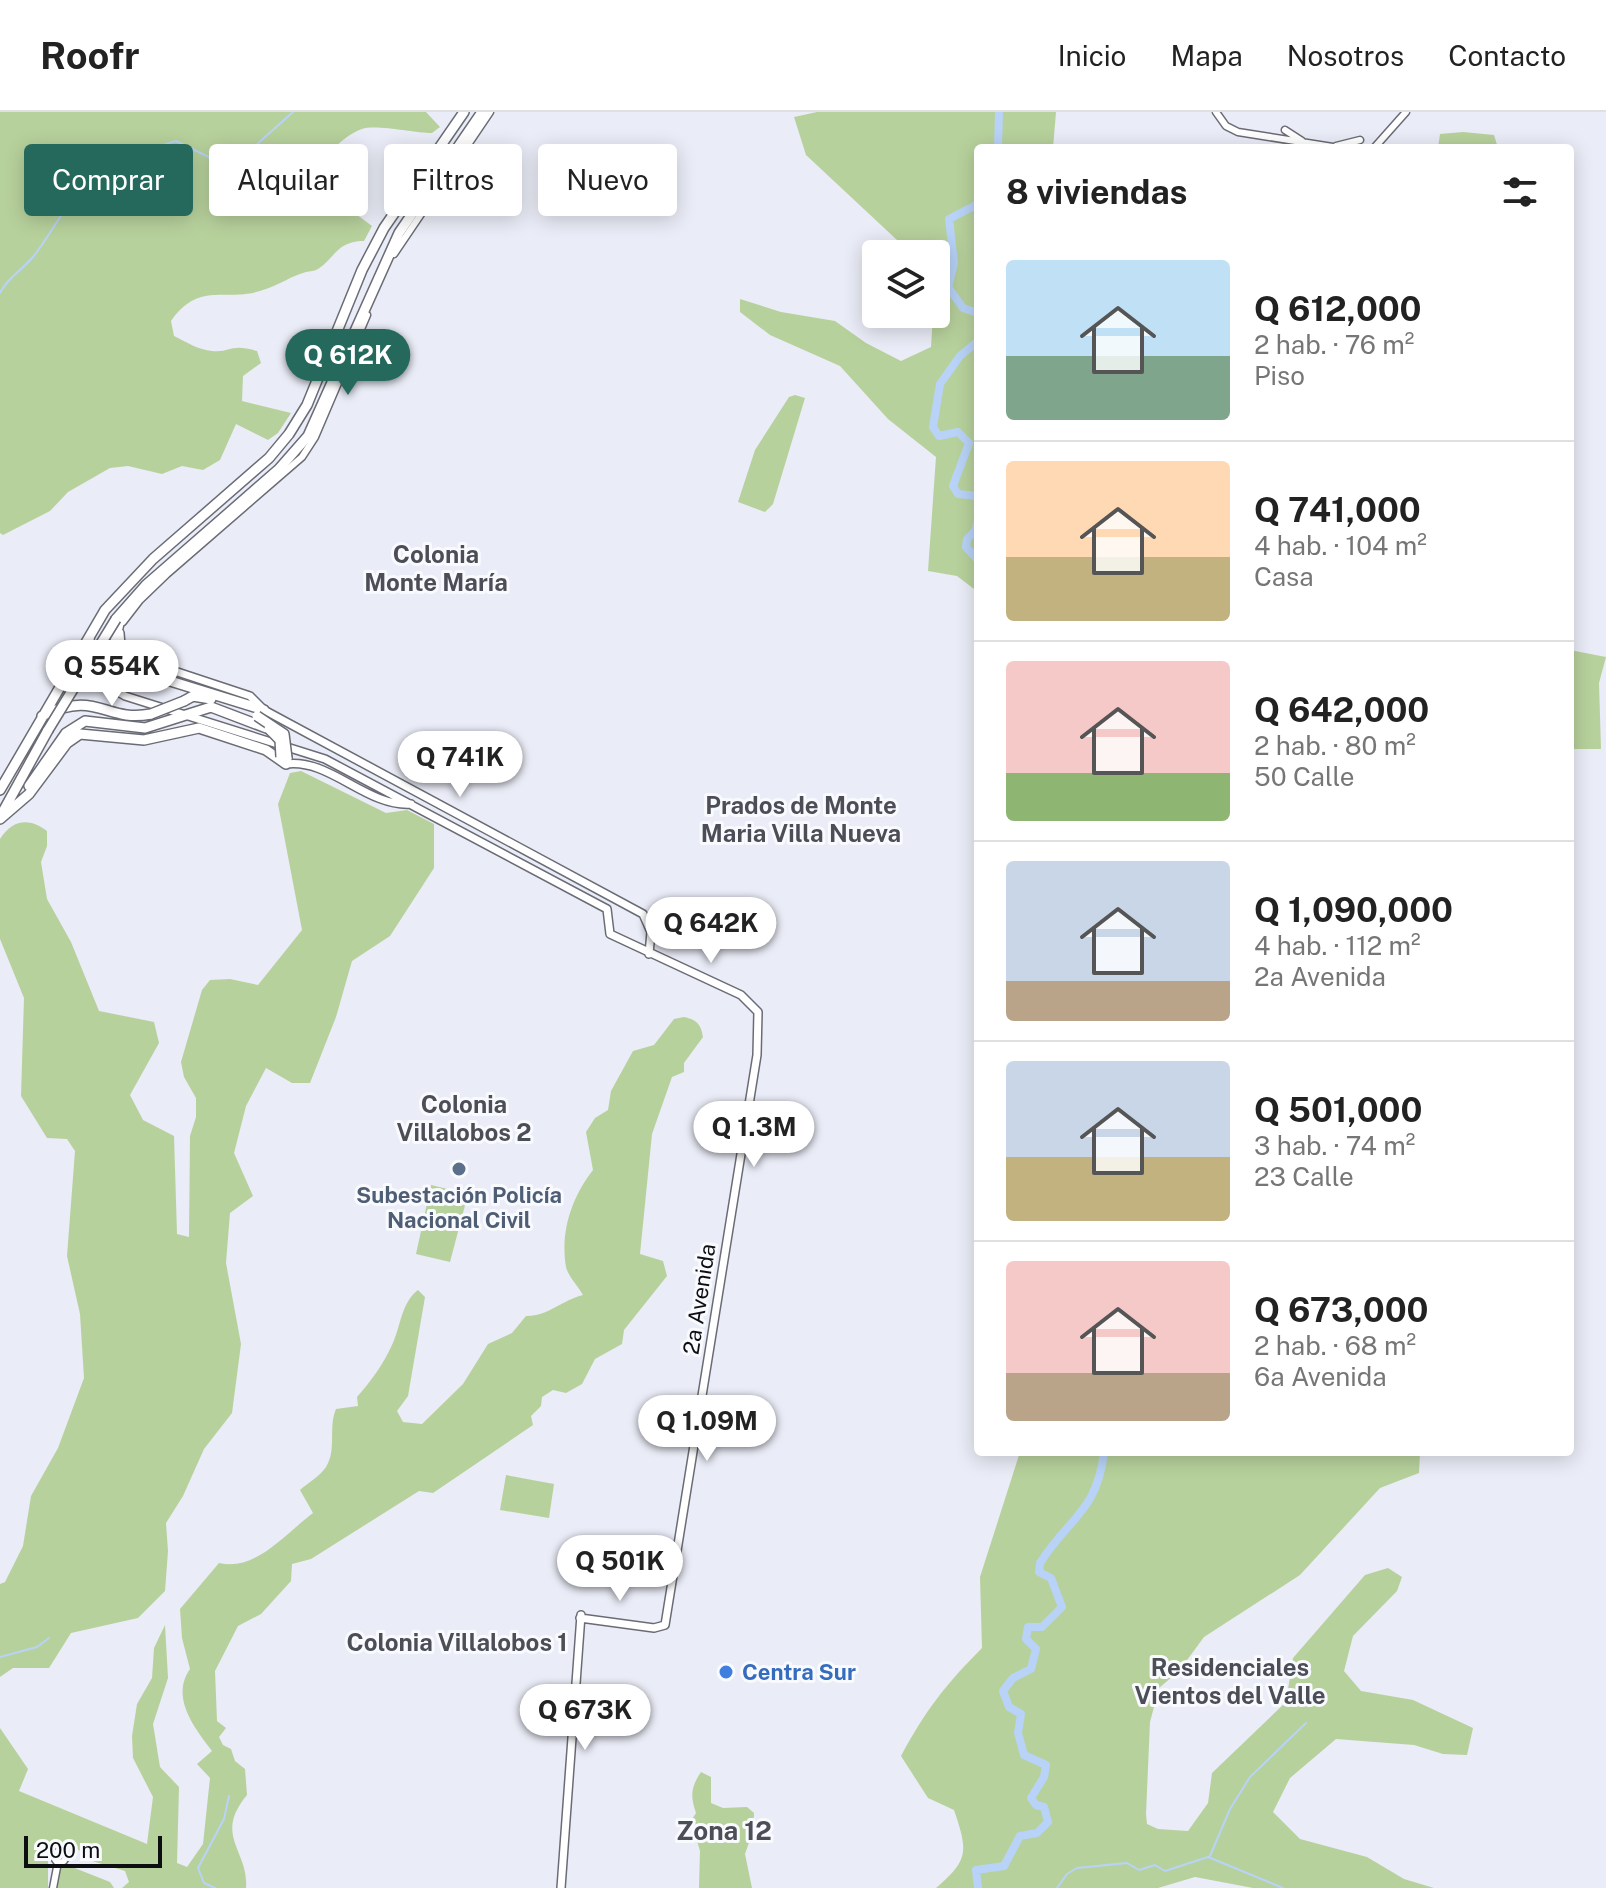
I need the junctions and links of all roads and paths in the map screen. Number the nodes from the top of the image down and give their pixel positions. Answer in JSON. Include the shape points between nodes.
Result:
{"nodes":[{"id":1,"x":464,"y":112,"type":"edge"},
{"id":2,"x":482,"y":112,"type":"edge"},
{"id":3,"x":490,"y":112,"type":"edge"},
{"id":4,"x":1216,"y":112,"type":"edge"},
{"id":5,"x":1406,"y":112,"type":"edge"},
{"id":6,"x":1285,"y":130,"type":"dead end"},
{"id":7,"x":1360,"y":140,"type":"dead end"},
{"id":8,"x":1304,"y":143,"type":"junction"},
{"id":9,"x":460,"y":144,"type":"edge"},
{"id":10,"x":467,"y":144,"type":"edge"},
{"id":11,"x":1311,"y":144,"type":"edge"},
{"id":12,"x":1344,"y":144,"type":"edge"},
{"id":13,"x":1378,"y":144,"type":"edge"},
{"id":14,"x":411,"y":216,"type":"edge"},
{"id":15,"x":418,"y":216,"type":"edge"},
{"id":16,"x":292,"y":467,"type":"junction"},
{"id":17,"x":279,"y":469,"type":"junction"},
{"id":18,"x":120,"y":623,"type":"junction"},
{"id":19,"x":91,"y":631,"type":"junction"},
{"id":20,"x":186,"y":676,"type":"junction"},
{"id":21,"x":194,"y":689,"type":"junction"},
{"id":22,"x":224,"y":698,"type":"junction"},
{"id":23,"x":73,"y":704,"type":"junction"},
{"id":24,"x":261,"y":713,"type":"junction"},
{"id":25,"x":186,"y":714,"type":"junction"},
{"id":26,"x":42,"y":716,"type":"junction"},
{"id":27,"x":85,"y":721,"type":"junction"},
{"id":28,"x":284,"y":760,"type":"junction"},
{"id":29,"x":0,"y":790,"type":"edge"},
{"id":30,"x":412,"y":804,"type":"junction"},
{"id":31,"x":0,"y":817,"type":"edge"},
{"id":32,"x":649,"y":954,"type":"junction"},
{"id":33,"x":58,"y":1862,"type":"dead end"},
{"id":34,"x":560,"y":1887,"type":"edge"},
{"id":35,"x":53,"y":1888,"type":"edge"}],
"edges":[{"from":1,"to":19,"type":"highway","via":[[384,228],[307,405],[289,434],[121,590]]},
{"from":2,"to":9,"type":"highway"},
{"from":3,"to":10,"type":"street"},
{"from":4,"to":8,"type":"street","via":[[1238,132]]},
{"from":5,"to":13,"type":"street"},
{"from":6,"to":8,"type":"street"},
{"from":7,"to":12,"type":"street"},
{"from":8,"to":11,"type":"street"},
{"from":14,"to":17,"type":"highway","via":[[384,261],[318,418]]},
{"from":15,"to":16,"type":"street","via":[[391,259],[315,437]]},
{"from":16,"to":17,"type":"highway"},
{"from":16,"to":18,"type":"street","via":[[167,574]]},
{"from":17,"to":18,"type":"highway","via":[[162,570]]},
{"from":18,"to":20,"type":"main road","via":[[121,646],[129,656]]},
{"from":18,"to":21,"type":"highway","via":[[115,648],[128,668]]},
{"from":18,"to":31,"type":"highway","bridge":true,"via":[[48,730]]},
{"from":19,"to":25,"type":"main road","via":[[91,668],[98,680],[125,696]]},
{"from":19,"to":26,"type":"highway"},
{"from":20,"to":21,"type":"highway"},
{"from":20,"to":24,"type":"main road","via":[[250,696]]},
{"from":21,"to":22,"type":"highway"},
{"from":22,"to":23,"type":"highway","bridge":true,"via":[[193,696],[151,714],[127,715]]},
{"from":22,"to":24,"type":"highway"},
{"from":23,"to":26,"type":"highway"},
{"from":23,"to":27,"type":"highway","via":[[74,714]]},
{"from":24,"to":28,"type":"highway","bridge":true,"via":[[284,734]]},
{"from":24,"to":32,"type":"main road","via":[[643,914],[651,932]]},
{"from":25,"to":27,"type":"highway","via":[[139,729]]},
{"from":25,"to":28,"type":"highway","bridge":true,"via":[[216,708],[269,729],[280,739]]},
{"from":25,"to":30,"type":"main road","via":[[317,756]]},
{"from":26,"to":29,"type":"highway"},
{"from":27,"to":31,"type":"highway","via":[[66,733]]},
{"from":28,"to":30,"type":"main road","via":[[307,764],[390,805]]},
{"from":28,"to":31,"type":"highway","via":[[199,728],[144,740],[80,734],[67,743],[29,794]]},
{"from":30,"to":32,"type":"main road","via":[[607,909],[610,934]]},
{"from":32,"to":34,"type":"main road","name":"2a Avenida","via":[[747,999],[759,1016],[760,1032],[664,1623],[648,1628],[580,1615]]},
{"from":33,"to":35,"type":"street"}]}
